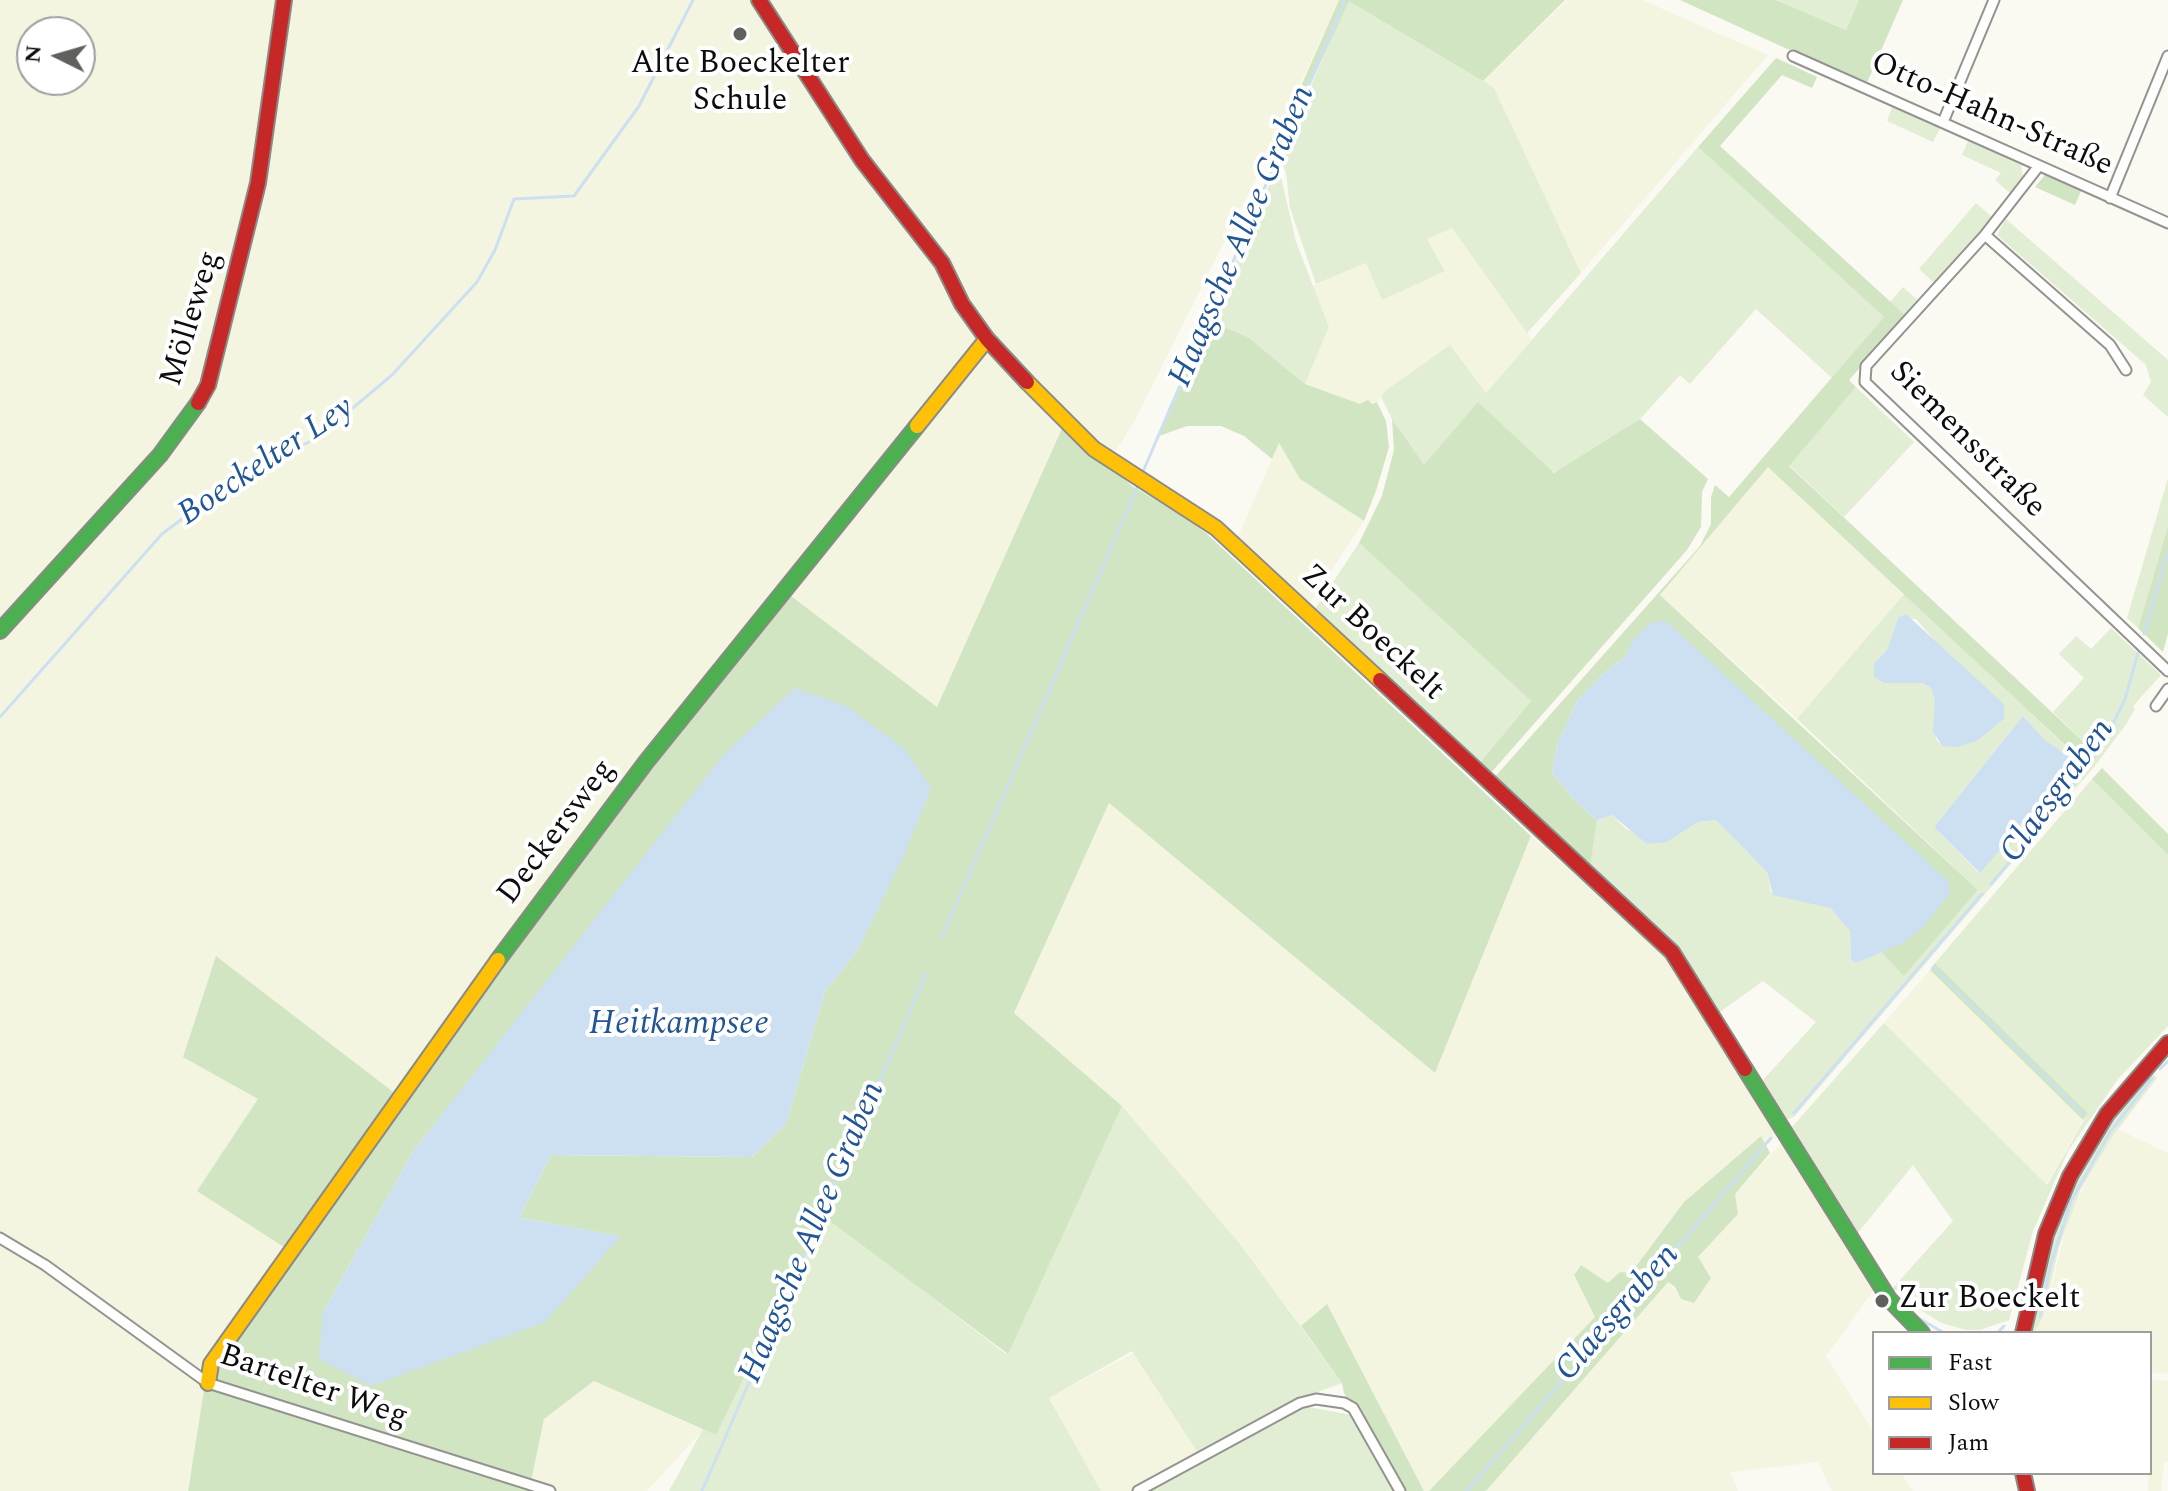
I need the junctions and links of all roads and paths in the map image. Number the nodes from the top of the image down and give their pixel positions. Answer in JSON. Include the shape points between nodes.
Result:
{"nodes":[{"id":1,"x":284,"y":0,"type":"edge"},
{"id":2,"x":759,"y":0,"type":"edge"},
{"id":3,"x":1994,"y":0,"type":"edge"},
{"id":4,"x":1793,"y":56,"type":"dead end"},
{"id":5,"x":2168,"y":56,"type":"edge"},
{"id":6,"x":1943,"y":122,"type":"junction"},
{"id":7,"x":2038,"y":167,"type":"junction"},
{"id":8,"x":2110,"y":198,"type":"junction"},
{"id":9,"x":2168,"y":223,"type":"edge"},
{"id":10,"x":1985,"y":235,"type":"junction"},
{"id":11,"x":987,"y":339,"type":"junction"},
{"id":12,"x":2126,"y":370,"type":"dead end"},
{"id":13,"x":0,"y":631,"type":"edge"},
{"id":14,"x":2168,"y":671,"type":"edge"},
{"id":15,"x":2168,"y":689,"type":"edge"},
{"id":16,"x":2156,"y":706,"type":"dead end"},
{"id":17,"x":2168,"y":1043,"type":"edge"},
{"id":18,"x":0,"y":1238,"type":"edge"},
{"id":19,"x":1920,"y":1331,"type":"edge"},
{"id":20,"x":2023,"y":1331,"type":"edge"},
{"id":21,"x":208,"y":1383,"type":"junction"},
{"id":22,"x":550,"y":1491,"type":"edge"},
{"id":23,"x":1138,"y":1491,"type":"edge"},
{"id":24,"x":1400,"y":1491,"type":"edge"}],
"edges":[{"from":1,"to":13,"type":"street","name":"Mölleweg","via":[[258,183],[208,385],[160,455]]},
{"from":2,"to":11,"type":"street","name":"Zur Boeckelt","via":[[862,160],[942,263]]},
{"from":3,"to":6,"type":"street"},
{"from":4,"to":6,"type":"street","name":"Otto-Hahn-Straße"},
{"from":5,"to":8,"type":"street"},
{"from":6,"to":7,"type":"street","name":"Otto-Hahn-Straße"},
{"from":7,"to":8,"type":"street","name":"Otto-Hahn-Straße"},
{"from":7,"to":10,"type":"street","name":"Siemensstraße"},
{"from":8,"to":9,"type":"street","name":"Otto-Hahn-Straße"},
{"from":10,"to":12,"type":"street","via":[[2110,345]]},
{"from":10,"to":14,"type":"street","name":"Siemensstraße","via":[[1866,366],[1865,382]]},
{"from":11,"to":19,"type":"street","name":"Zur Boeckelt","via":[[1094,449],[1216,528],[1672,952],[1889,1299]]},
{"from":11,"to":21,"type":"street","name":"Deckersweg","via":[[552,884],[211,1364]]},
{"from":15,"to":16,"type":"street"},
{"from":17,"to":20,"type":"street","via":[[2107,1114],[2070,1176],[2036,1266]]},
{"from":18,"to":21,"type":"street","name":"Bartelter Weg"},
{"from":21,"to":22,"type":"street","name":"Bartelter Weg"},
{"from":23,"to":24,"type":"street","via":[[1316,1399],[1353,1408]]}]}
